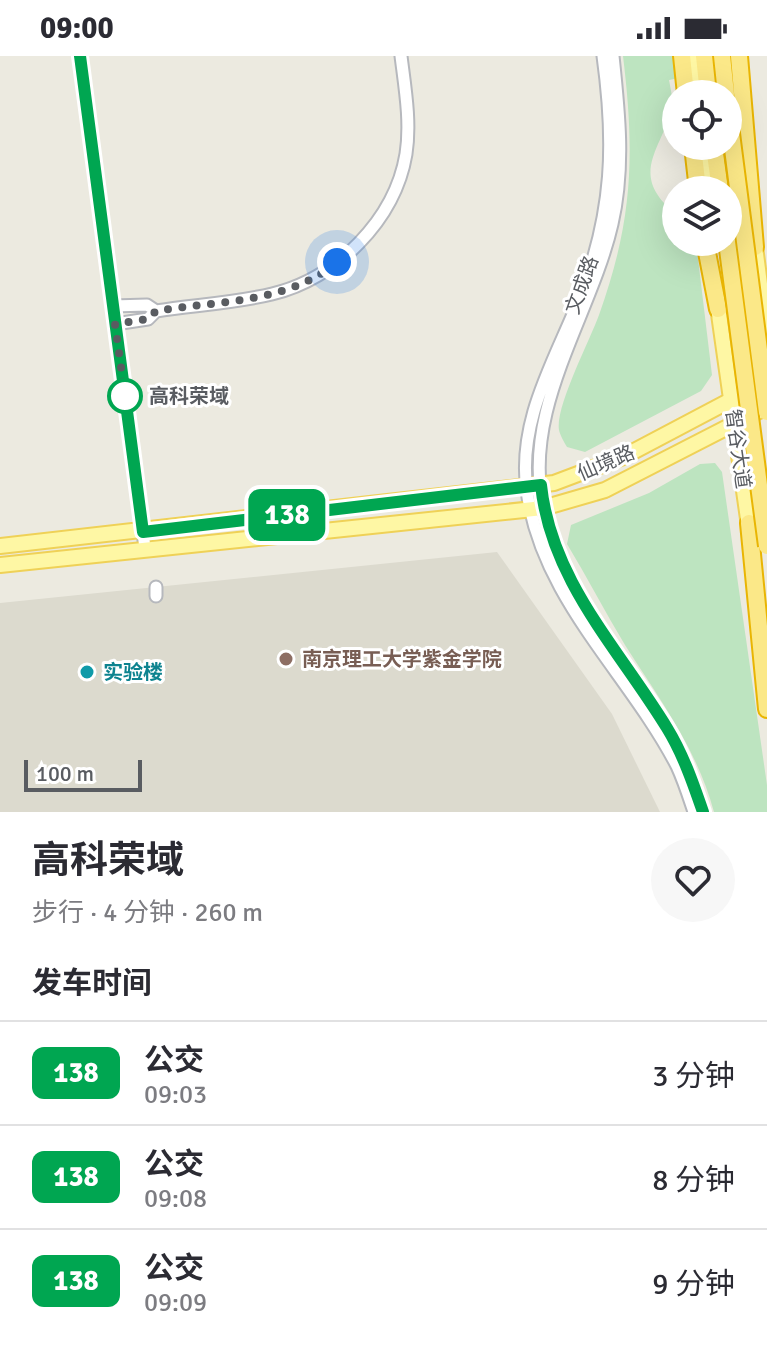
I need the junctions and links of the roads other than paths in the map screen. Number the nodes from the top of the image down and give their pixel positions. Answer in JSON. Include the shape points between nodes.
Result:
{"nodes":[{"id":1,"x":80,"y":56,"type":"edge"},
{"id":2,"x":401,"y":56,"type":"edge"},
{"id":3,"x":603,"y":56,"type":"edge"},
{"id":4,"x":613,"y":56,"type":"edge"},
{"id":5,"x":682,"y":56,"type":"edge"},
{"id":6,"x":692,"y":56,"type":"edge"},
{"id":7,"x":704,"y":56,"type":"edge"},
{"id":8,"x":722,"y":56,"type":"edge"},
{"id":9,"x":731,"y":56,"type":"edge"},
{"id":10,"x":739,"y":56,"type":"edge"},
{"id":11,"x":685,"y":80,"type":"edge"},
{"id":12,"x":695,"y":80,"type":"edge"},
{"id":13,"x":707,"y":80,"type":"edge"},
{"id":14,"x":725,"y":80,"type":"edge"},
{"id":15,"x":735,"y":160,"type":"edge"},
{"id":16,"x":755,"y":247,"type":"junction"},
{"id":17,"x":710,"y":256,"type":"edge"},
{"id":18,"x":729,"y":256,"type":"edge"},
{"id":19,"x":113,"y":306,"type":"junction"},
{"id":20,"x":718,"y":309,"type":"joint"},
{"id":21,"x":156,"y":311,"type":"junction"},
{"id":22,"x":115,"y":324,"type":"junction"},
{"id":23,"x":767,"y":337,"type":"edge"},
{"id":24,"x":767,"y":381,"type":"edge"},
{"id":25,"x":732,"y":399,"type":"junction"},
{"id":26,"x":767,"y":409,"type":"edge"},
{"id":27,"x":735,"y":427,"type":"junction"},
{"id":28,"x":533,"y":486,"type":"junction"},
{"id":29,"x":536,"y":509,"type":"junction"},
{"id":30,"x":749,"y":523,"type":"junction"},
{"id":31,"x":143,"y":532,"type":"junction"},
{"id":32,"x":0,"y":546,"type":"edge"},
{"id":33,"x":767,"y":546,"type":"edge"},
{"id":34,"x":145,"y":548,"type":"junction"},
{"id":35,"x":0,"y":565,"type":"edge"},
{"id":36,"x":767,"y":656,"type":"edge"},
{"id":37,"x":767,"y":709,"type":"edge"},
{"id":38,"x":694,"y":812,"type":"edge"},
{"id":39,"x":703,"y":812,"type":"edge"}],
"edges":[{"from":1,"to":19,"type":"street"},
{"from":2,"to":21,"type":"street","via":[[406,157],[392,197],[354,248],[321,276],[273,294]]},
{"from":3,"to":28,"type":"street","name":"文成路","via":[[612,131],[609,189],[580,297],[540,387],[528,444]]},
{"from":4,"to":28,"type":"street","name":"文成路","via":[[620,130],[618,194],[600,271],[546,412]]},
{"from":5,"to":11,"type":"highway"},
{"from":6,"to":12,"type":"main road"},
{"from":7,"to":13,"type":"highway"},
{"from":8,"to":14,"type":"highway"},
{"from":9,"to":16,"type":"main road"},
{"from":10,"to":16,"type":"highway"},
{"from":15,"to":26,"type":"highway","name":"智谷大道","bridge":true},
{"from":16,"to":23,"type":"main road"},
{"from":17,"to":20,"type":"highway"},
{"from":18,"to":33,"type":"highway","name":"智谷大道","bridge":true},
{"from":19,"to":21,"type":"street","via":[[147,305]]},
{"from":19,"to":22,"type":"street"},
{"from":20,"to":25,"type":"main road","name":"智谷大道"},
{"from":21,"to":22,"type":"street","via":[[148,319]]},
{"from":22,"to":31,"type":"street"},
{"from":24,"to":25,"type":"main road","name":"仙境路"},
{"from":25,"to":27,"type":"main road","name":"智谷大道"},
{"from":25,"to":28,"type":"main road","name":"仙境路","via":[[623,457]]},
{"from":26,"to":27,"type":"main road","name":"仙境路"},
{"from":27,"to":29,"type":"main road","name":"仙境路","via":[[605,490]]},
{"from":27,"to":30,"type":"main road","name":"智谷大道"},
{"from":28,"to":29,"type":"street","name":"文成路"},
{"from":28,"to":31,"type":"main road","name":"仙境路"},
{"from":29,"to":34,"type":"main road","name":"仙境路"},
{"from":29,"to":38,"type":"street","via":[[554,579],[658,734]]},
{"from":29,"to":39,"type":"street","via":[[599,632],[685,761]]},
{"from":30,"to":36,"type":"main road","name":"智谷大道"},
{"from":30,"to":37,"type":"highway"},
{"from":31,"to":32,"type":"main road","name":"仙境路"},
{"from":31,"to":34,"type":"street"},
{"from":34,"to":35,"type":"main road","name":"仙境路"}]}
